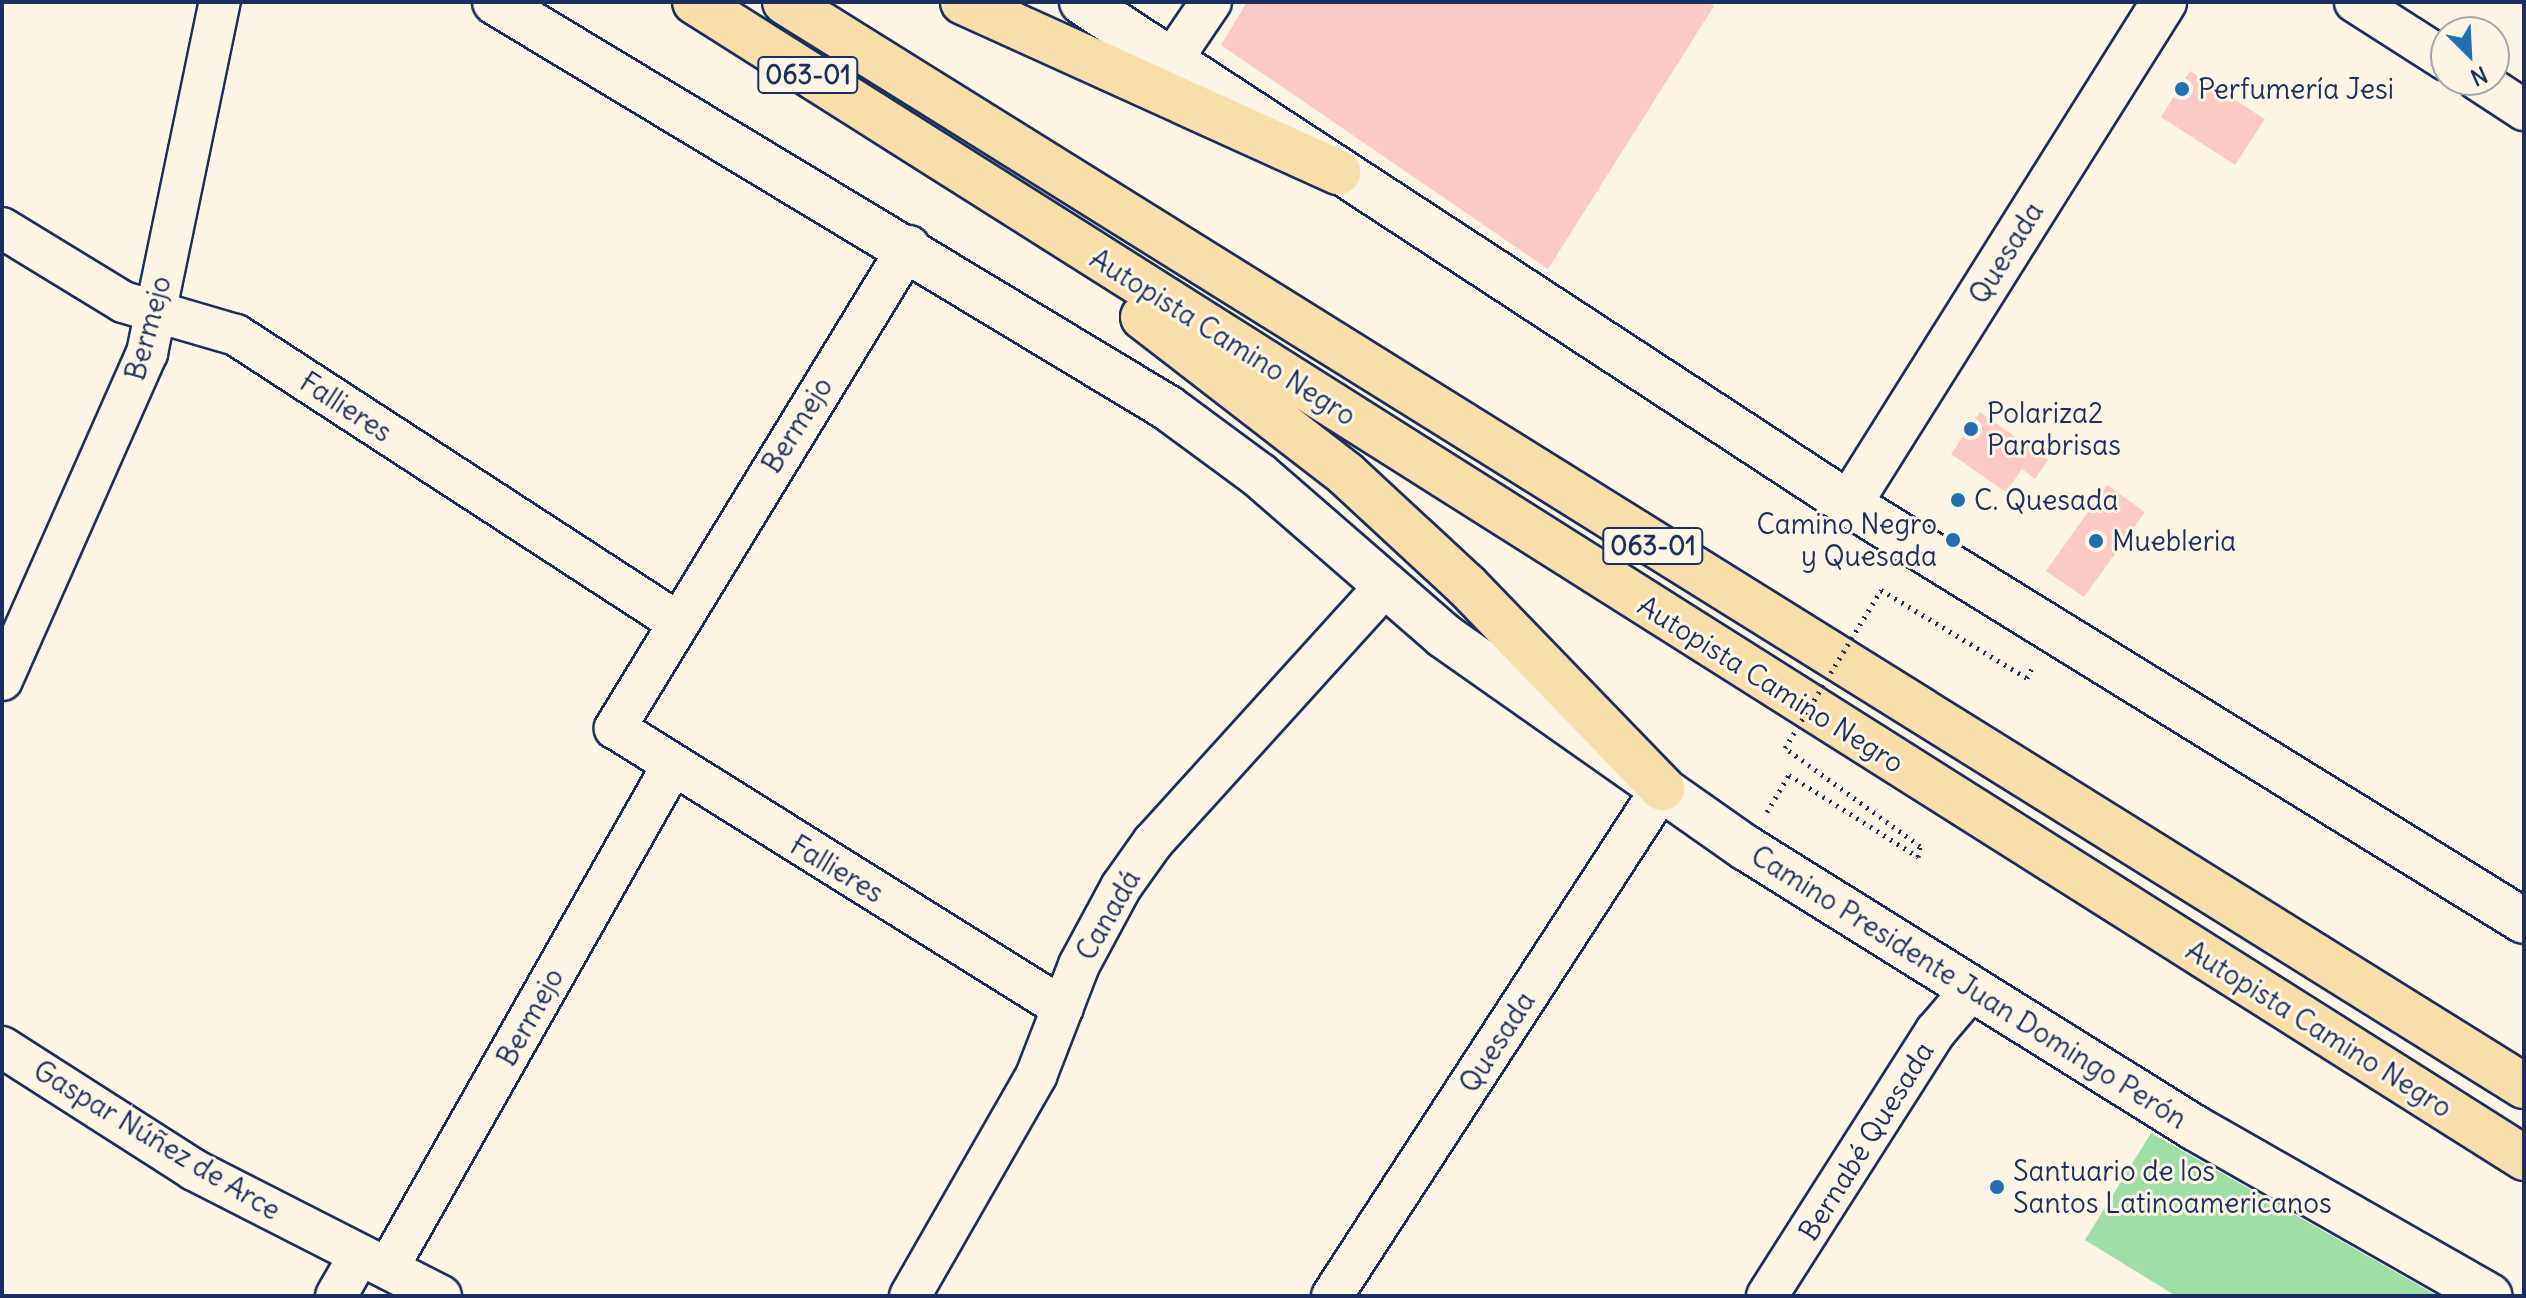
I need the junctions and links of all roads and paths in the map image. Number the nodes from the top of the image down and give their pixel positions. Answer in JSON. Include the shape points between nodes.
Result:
{"nodes":[{"id":1,"x":220,"y":2,"type":"edge"},
{"id":2,"x":495,"y":2,"type":"edge"},
{"id":3,"x":695,"y":2,"type":"edge"},
{"id":4,"x":785,"y":2,"type":"edge"},
{"id":5,"x":963,"y":2,"type":"edge"},
{"id":6,"x":1082,"y":2,"type":"edge"},
{"id":7,"x":1211,"y":2,"type":"edge"},
{"id":8,"x":2164,"y":2,"type":"edge"},
{"id":9,"x":2355,"y":2,"type":"edge"},
{"id":10,"x":2430,"y":50,"type":"edge"},
{"id":11,"x":1171,"y":61,"type":"junction"},
{"id":12,"x":2503,"y":96,"type":"edge"},
{"id":13,"x":2524,"y":110,"type":"edge"},
{"id":14,"x":922,"y":147,"type":"junction"},
{"id":15,"x":1338,"y":172,"type":"junction"},
{"id":16,"x":2,"y":228,"type":"edge"},
{"id":17,"x":909,"y":246,"type":"junction"},
{"id":18,"x":156,"y":310,"type":"junction"},
{"id":19,"x":1849,"y":504,"type":"junction"},
{"id":20,"x":1384,"y":587,"type":"junction"},
{"id":21,"x":674,"y":620,"type":"junction"},
{"id":22,"x":2027,"y":678,"type":"dead end"},
{"id":23,"x":2,"y":680,"type":"edge"},
{"id":24,"x":615,"y":728,"type":"joint"},
{"id":25,"x":671,"y":768,"type":"junction"},
{"id":26,"x":1662,"y":788,"type":"junction"},
{"id":27,"x":1746,"y":848,"type":"junction"},
{"id":28,"x":2524,"y":921,"type":"edge"},
{"id":29,"x":1971,"y":990,"type":"junction"},
{"id":30,"x":1063,"y":1008,"type":"junction"},
{"id":31,"x":2,"y":1047,"type":"edge"},
{"id":32,"x":2524,"y":1086,"type":"edge"},
{"id":33,"x":2524,"y":1158,"type":"edge"},
{"id":34,"x":374,"y":1261,"type":"junction"},
{"id":35,"x":336,"y":1296,"type":"edge"},
{"id":36,"x":441,"y":1296,"type":"edge"},
{"id":37,"x":910,"y":1296,"type":"edge"},
{"id":38,"x":1332,"y":1296,"type":"edge"},
{"id":39,"x":1767,"y":1296,"type":"edge"},
{"id":40,"x":2490,"y":1296,"type":"edge"}],
"edges":[{"from":1,"to":18,"type":"street","name":"Bermejo"},
{"from":2,"to":17,"type":"street","name":"Camino Presidente Juan Domingo Perón"},
{"from":3,"to":14,"type":"highway","name":"Autopista Camino Negro","number":"063-01"},
{"from":4,"to":32,"type":"highway","name":"Autopista Camino Negro","number":"063-01"},
{"from":5,"to":15,"type":"highway"},
{"from":6,"to":11,"type":"street"},
{"from":7,"to":11,"type":"street"},
{"from":8,"to":19,"type":"street","name":"Quesada"},
{"from":9,"to":10,"type":"street"},
{"from":11,"to":15,"type":"street"},
{"from":12,"to":13,"type":"street"},
{"from":14,"to":26,"type":"highway","via":[[1346,474],[1467,586]]},
{"from":14,"to":33,"type":"highway","name":"Autopista Camino Negro","number":"063-01"},
{"from":15,"to":19,"type":"street"},
{"from":16,"to":18,"type":"street","name":"Fallieres","via":[[108,294]]},
{"from":17,"to":20,"type":"street","name":"Camino Presidente Juan Domingo Perón","via":[[1168,408],[1259,475]]},
{"from":17,"to":21,"type":"street","name":"Bermejo"},
{"from":18,"to":21,"type":"street","name":"Fallieres","via":[[236,335]]},
{"from":18,"to":23,"type":"street","name":"Bermejo","via":[[147,353]]},
{"from":19,"to":28,"type":"street"},
{"from":20,"to":26,"type":"street","name":"Camino Presidente Juan Domingo Perón","via":[[1510,686]]},
{"from":20,"to":30,"type":"street","name":"Canadá","via":[[1153,842],[1099,923]]},
{"from":21,"to":24,"type":"street","name":"Bermejo"},
{"from":22,"to":27,"type":"path","bridge":true,"via":[[1881,590],[1785,748],[1920,846],[1918,857],[1789,775]]},
{"from":24,"to":25,"type":"street","name":"Fallieres"},
{"from":25,"to":30,"type":"street","name":"Fallieres"},
{"from":25,"to":34,"type":"street","name":"Bermejo"},
{"from":26,"to":27,"type":"street","name":"Camino Presidente Juan Domingo Perón"},
{"from":26,"to":38,"type":"street","name":"Quesada"},
{"from":27,"to":29,"type":"street","name":"Camino Presidente Juan Domingo Perón"},
{"from":29,"to":39,"type":"street","name":"Bernabé Quesada","via":[[1936,1031]]},
{"from":29,"to":40,"type":"street","name":"Camino Presidente Juan Domingo Perón"},
{"from":30,"to":37,"type":"street","name":"Canadá","via":[[1036,1076]]},
{"from":31,"to":34,"type":"street","name":"Gaspar Núñez de Arce","via":[[194,1170]]},
{"from":34,"to":35,"type":"street","name":"Bermejo"},
{"from":34,"to":36,"type":"street","name":"Gaspar Núñez de Arce"}]}
